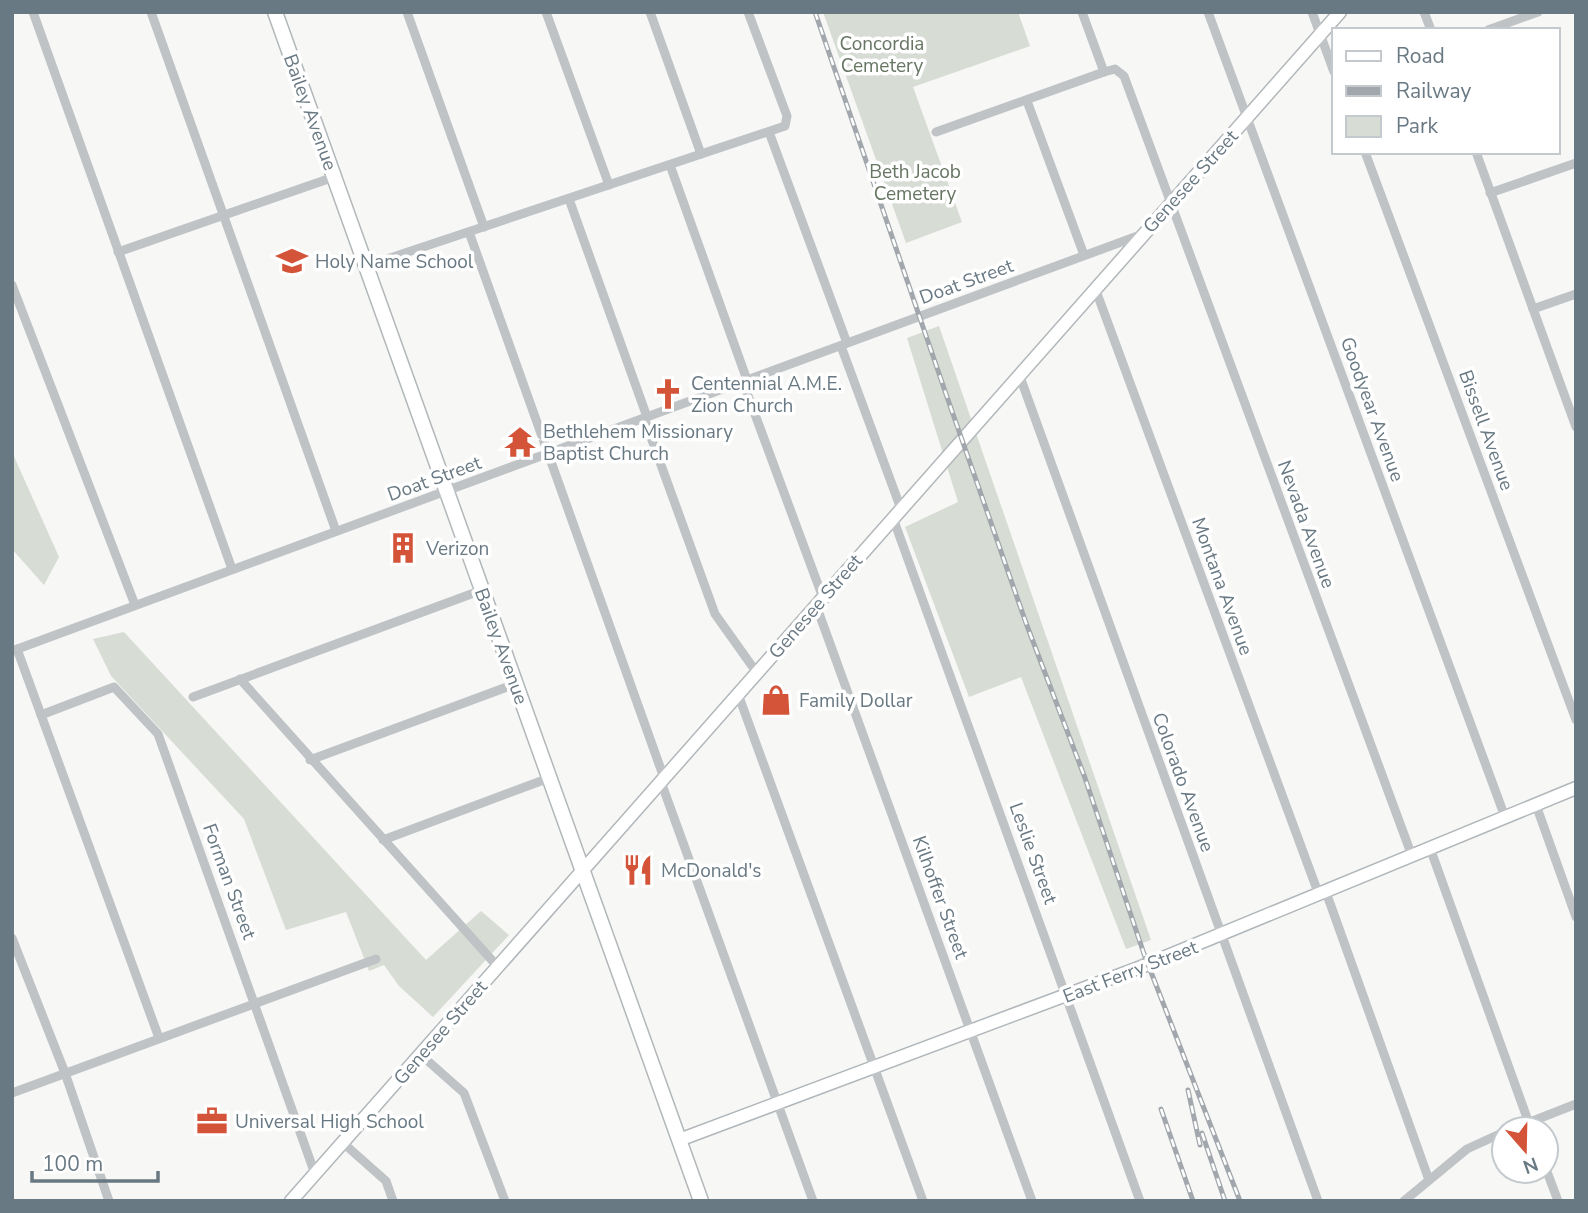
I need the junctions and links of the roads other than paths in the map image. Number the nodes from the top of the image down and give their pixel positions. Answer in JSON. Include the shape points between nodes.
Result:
{"nodes":[{"id":1,"x":33,"y":12,"type":"edge"},
{"id":2,"x":151,"y":12,"type":"edge"},
{"id":3,"x":275,"y":12,"type":"edge"},
{"id":4,"x":407,"y":12,"type":"edge"},
{"id":5,"x":546,"y":12,"type":"edge"},
{"id":6,"x":650,"y":12,"type":"edge"},
{"id":7,"x":748,"y":12,"type":"edge"},
{"id":8,"x":1082,"y":12,"type":"edge"},
{"id":9,"x":1208,"y":12,"type":"edge"},
{"id":10,"x":1312,"y":12,"type":"edge"},
{"id":11,"x":1340,"y":12,"type":"edge"},
{"id":12,"x":1538,"y":12,"type":"edge"},
{"id":13,"x":1494,"y":28,"type":"edge"},
{"id":14,"x":1320,"y":34,"type":"junction"},
{"id":15,"x":1332,"y":67,"type":"edge"},
{"id":16,"x":1104,"y":72,"type":"junction"},
{"id":17,"x":1027,"y":101,"type":"junction"},
{"id":18,"x":1247,"y":117,"type":"junction"},
{"id":19,"x":769,"y":132,"type":"junction"},
{"id":20,"x":936,"y":132,"type":"dead end"},
{"id":21,"x":1366,"y":154,"type":"edge"},
{"id":22,"x":1477,"y":154,"type":"edge"},
{"id":23,"x":701,"y":155,"type":"junction"},
{"id":24,"x":1576,"y":163,"type":"edge"},
{"id":25,"x":670,"y":165,"type":"junction"},
{"id":26,"x":334,"y":177,"type":"junction"},
{"id":27,"x":609,"y":185,"type":"junction"},
{"id":28,"x":1490,"y":193,"type":"junction"},
{"id":29,"x":569,"y":199,"type":"junction"},
{"id":30,"x":1170,"y":204,"type":"junction"},
{"id":31,"x":223,"y":215,"type":"junction"},
{"id":32,"x":484,"y":227,"type":"junction"},
{"id":33,"x":468,"y":232,"type":"junction"},
{"id":34,"x":1143,"y":233,"type":"junction"},
{"id":35,"x":118,"y":252,"type":"junction"},
{"id":36,"x":1084,"y":256,"type":"junction"},
{"id":37,"x":366,"y":266,"type":"junction"},
{"id":38,"x":12,"y":285,"type":"edge"},
{"id":39,"x":1095,"y":288,"type":"junction"},
{"id":40,"x":1576,"y":294,"type":"edge"},
{"id":41,"x":1532,"y":309,"type":"junction"},
{"id":42,"x":844,"y":344,"type":"junction"},
{"id":43,"x":1019,"y":374,"type":"junction"},
{"id":44,"x":745,"y":381,"type":"junction"},
{"id":45,"x":645,"y":418,"type":"junction"},
{"id":46,"x":1575,"y":420,"type":"edge"},
{"id":47,"x":547,"y":454,"type":"junction"},
{"id":48,"x":447,"y":492,"type":"junction"},
{"id":49,"x":897,"y":513,"type":"junction"},
{"id":50,"x":336,"y":531,"type":"junction"},
{"id":51,"x":232,"y":569,"type":"junction"},
{"id":52,"x":482,"y":590,"type":"junction"},
{"id":53,"x":820,"y":601,"type":"junction"},
{"id":54,"x":135,"y":605,"type":"junction"},
{"id":55,"x":15,"y":650,"type":"edge"},
{"id":56,"x":757,"y":673,"type":"junction"},
{"id":57,"x":240,"y":679,"type":"junction"},
{"id":58,"x":515,"y":684,"type":"junction"},
{"id":59,"x":738,"y":694,"type":"junction"},
{"id":60,"x":193,"y":696,"type":"dead end"},
{"id":61,"x":41,"y":715,"type":"junction"},
{"id":62,"x":1576,"y":720,"type":"edge"},
{"id":63,"x":310,"y":760,"type":"junction"},
{"id":64,"x":549,"y":778,"type":"junction"},
{"id":65,"x":662,"y":780,"type":"junction"},
{"id":66,"x":1576,"y":788,"type":"edge"},
{"id":67,"x":1536,"y":805,"type":"junction"},
{"id":68,"x":1505,"y":817,"type":"junction"},
{"id":69,"x":383,"y":840,"type":"junction"},
{"id":70,"x":1430,"y":848,"type":"junction"},
{"id":71,"x":1412,"y":856,"type":"junction"},
{"id":72,"x":582,"y":870,"type":"junction"},
{"id":73,"x":1322,"y":893,"type":"junction"},
{"id":74,"x":1576,"y":917,"type":"edge"},
{"id":75,"x":1220,"y":936,"type":"junction"},
{"id":76,"x":12,"y":938,"type":"edge"},
{"id":77,"x":376,"y":959,"type":"dead end"},
{"id":78,"x":498,"y":967,"type":"junction"},
{"id":79,"x":1067,"y":995,"type":"junction"},
{"id":80,"x":256,"y":1003,"type":"junction"},
{"id":81,"x":971,"y":1031,"type":"junction"},
{"id":82,"x":159,"y":1038,"type":"junction"},
{"id":83,"x":420,"y":1054,"type":"junction"},
{"id":84,"x":875,"y":1067,"type":"junction"},
{"id":85,"x":65,"y":1073,"type":"junction"},
{"id":86,"x":12,"y":1093,"type":"edge"},
{"id":87,"x":777,"y":1103,"type":"junction"},
{"id":88,"x":1576,"y":1104,"type":"edge"},
{"id":89,"x":1526,"y":1115,"type":"edge"},
{"id":90,"x":1553,"y":1115,"type":"edge"},
{"id":91,"x":1490,"y":1138,"type":"edge"},
{"id":92,"x":679,"y":1140,"type":"junction"},
{"id":93,"x":342,"y":1142,"type":"junction"},
{"id":94,"x":314,"y":1174,"type":"junction"},
{"id":95,"x":1429,"y":1180,"type":"junction"},
{"id":96,"x":109,"y":1201,"type":"edge"},
{"id":97,"x":291,"y":1201,"type":"edge"},
{"id":98,"x":393,"y":1201,"type":"edge"},
{"id":99,"x":505,"y":1201,"type":"edge"},
{"id":100,"x":701,"y":1201,"type":"edge"},
{"id":101,"x":813,"y":1201,"type":"edge"},
{"id":102,"x":923,"y":1201,"type":"edge"},
{"id":103,"x":1032,"y":1201,"type":"edge"},
{"id":104,"x":1140,"y":1201,"type":"edge"},
{"id":105,"x":1318,"y":1201,"type":"edge"},
{"id":106,"x":1404,"y":1201,"type":"edge"}],
"edges":[{"from":1,"to":35,"type":"street"},
{"from":2,"to":31,"type":"street"},
{"from":3,"to":26,"type":"main road","name":"Bailey Avenue"},
{"from":4,"to":32,"type":"street"},
{"from":5,"to":27,"type":"street"},
{"from":6,"to":23,"type":"street"},
{"from":7,"to":19,"type":"street","via":[[787,116],[785,126]]},
{"from":8,"to":16,"type":"street"},
{"from":9,"to":18,"type":"street","name":"Goodyear Avenue"},
{"from":10,"to":14,"type":"street"},
{"from":11,"to":14,"type":"main road","name":"Genesee Street"},
{"from":12,"to":13,"type":"street"},
{"from":14,"to":15,"type":"street"},
{"from":14,"to":18,"type":"main road","name":"Genesee Street"},
{"from":16,"to":17,"type":"street"},
{"from":16,"to":30,"type":"street","name":"Nevada Avenue","via":[[1115,69],[1122,73]]},
{"from":17,"to":20,"type":"street"},
{"from":17,"to":36,"type":"street"},
{"from":18,"to":30,"type":"main road","name":"Genesee Street"},
{"from":18,"to":68,"type":"street","name":"Goodyear Avenue"},
{"from":19,"to":23,"type":"street"},
{"from":19,"to":42,"type":"street","name":"Leslie Street"},
{"from":21,"to":62,"type":"street","name":"Bissell Avenue"},
{"from":22,"to":28,"type":"street"},
{"from":23,"to":25,"type":"street"},
{"from":24,"to":28,"type":"street"},
{"from":25,"to":27,"type":"street"},
{"from":25,"to":44,"type":"street","name":"Kilhoffer Street"},
{"from":26,"to":31,"type":"street"},
{"from":26,"to":37,"type":"main road","name":"Bailey Avenue"},
{"from":27,"to":29,"type":"street"},
{"from":28,"to":41,"type":"street"},
{"from":29,"to":32,"type":"street"},
{"from":29,"to":45,"type":"street"},
{"from":30,"to":34,"type":"main road","name":"Genesee Street"},
{"from":30,"to":71,"type":"street","name":"Nevada Avenue"},
{"from":31,"to":35,"type":"street"},
{"from":31,"to":50,"type":"street"},
{"from":32,"to":33,"type":"street"},
{"from":33,"to":37,"type":"street"},
{"from":33,"to":47,"type":"street"},
{"from":34,"to":36,"type":"street","name":"Doat Street"},
{"from":34,"to":39,"type":"main road","name":"Genesee Street"},
{"from":35,"to":51,"type":"street"},
{"from":36,"to":42,"type":"street","name":"Doat Street"},
{"from":37,"to":48,"type":"main road","name":"Bailey Avenue"},
{"from":38,"to":54,"type":"street"},
{"from":39,"to":43,"type":"main road","name":"Genesee Street"},
{"from":39,"to":73,"type":"street","name":"Montana Avenue"},
{"from":40,"to":41,"type":"street"},
{"from":41,"to":46,"type":"street"},
{"from":42,"to":44,"type":"street","name":"Doat Street"},
{"from":42,"to":49,"type":"street","name":"Leslie Street"},
{"from":43,"to":49,"type":"main road","name":"Genesee Street"},
{"from":43,"to":75,"type":"street","name":"Colorado Avenue"},
{"from":44,"to":45,"type":"street","name":"Doat Street"},
{"from":44,"to":53,"type":"street","name":"Kilhoffer Street"},
{"from":45,"to":47,"type":"street","name":"Doat Street"},
{"from":45,"to":56,"type":"street","via":[[715,614]]},
{"from":47,"to":48,"type":"street","name":"Doat Street"},
{"from":47,"to":65,"type":"street"},
{"from":48,"to":50,"type":"street","name":"Doat Street"},
{"from":48,"to":52,"type":"main road","name":"Bailey Avenue"},
{"from":49,"to":53,"type":"main road","name":"Genesee Street"},
{"from":49,"to":79,"type":"street","name":"Leslie Street"},
{"from":50,"to":51,"type":"street","name":"Doat Street"},
{"from":51,"to":54,"type":"street","name":"Doat Street"},
{"from":52,"to":57,"type":"street"},
{"from":52,"to":58,"type":"main road","name":"Bailey Avenue"},
{"from":53,"to":56,"type":"main road","name":"Genesee Street"},
{"from":53,"to":81,"type":"street","name":"Kilhoffer Street"},
{"from":54,"to":55,"type":"street","name":"Doat Street"},
{"from":55,"to":61,"type":"street"},
{"from":56,"to":59,"type":"main road","name":"Genesee Street"},
{"from":57,"to":60,"type":"street"},
{"from":57,"to":63,"type":"street"},
{"from":58,"to":63,"type":"street"},
{"from":58,"to":64,"type":"main road","name":"Bailey Avenue"},
{"from":59,"to":65,"type":"main road","name":"Genesee Street"},
{"from":59,"to":84,"type":"street"},
{"from":61,"to":80,"type":"street","name":"Forman Street","via":[[114,687],[158,734]]},
{"from":61,"to":82,"type":"street"},
{"from":63,"to":69,"type":"street"},
{"from":64,"to":69,"type":"street"},
{"from":64,"to":72,"type":"main road","name":"Bailey Avenue"},
{"from":65,"to":72,"type":"main road","name":"Genesee Street"},
{"from":65,"to":87,"type":"street"},
{"from":66,"to":67,"type":"main road","name":"East Ferry Street"},
{"from":67,"to":68,"type":"main road","name":"East Ferry Street"},
{"from":67,"to":74,"type":"street"},
{"from":68,"to":70,"type":"main road","name":"East Ferry Street"},
{"from":69,"to":78,"type":"street"},
{"from":70,"to":71,"type":"main road","name":"East Ferry Street"},
{"from":70,"to":89,"type":"street"},
{"from":71,"to":73,"type":"main road","name":"East Ferry Street"},
{"from":72,"to":78,"type":"main road","name":"Genesee Street"},
{"from":72,"to":92,"type":"main road","name":"Bailey Avenue"},
{"from":73,"to":75,"type":"main road","name":"East Ferry Street"},
{"from":73,"to":95,"type":"street","name":"Montana Avenue"},
{"from":75,"to":79,"type":"main road","name":"East Ferry Street"},
{"from":75,"to":105,"type":"street","name":"Colorado Avenue"},
{"from":76,"to":85,"type":"street"},
{"from":77,"to":80,"type":"street"},
{"from":78,"to":83,"type":"main road","name":"Genesee Street"},
{"from":79,"to":81,"type":"main road","name":"East Ferry Street"},
{"from":79,"to":104,"type":"street","name":"Leslie Street"},
{"from":80,"to":82,"type":"street"},
{"from":80,"to":94,"type":"street","name":"Forman Street"},
{"from":81,"to":84,"type":"main road","name":"East Ferry Street"},
{"from":81,"to":103,"type":"street","name":"Kilhoffer Street"},
{"from":82,"to":85,"type":"street"},
{"from":83,"to":93,"type":"main road","name":"Genesee Street"},
{"from":83,"to":99,"type":"street","via":[[464,1093]]},
{"from":84,"to":87,"type":"main road","name":"East Ferry Street"},
{"from":84,"to":102,"type":"street"},
{"from":85,"to":86,"type":"street"},
{"from":85,"to":96,"type":"street"},
{"from":87,"to":92,"type":"main road","name":"East Ferry Street"},
{"from":87,"to":101,"type":"street"},
{"from":88,"to":90,"type":"street"},
{"from":91,"to":95,"type":"street","via":[[1467,1149]]},
{"from":92,"to":100,"type":"main road","name":"Bailey Avenue"},
{"from":93,"to":94,"type":"main road","name":"Genesee Street"},
{"from":93,"to":98,"type":"street","via":[[386,1181]]},
{"from":94,"to":97,"type":"main road","name":"Genesee Street"},
{"from":95,"to":106,"type":"street"}]}
